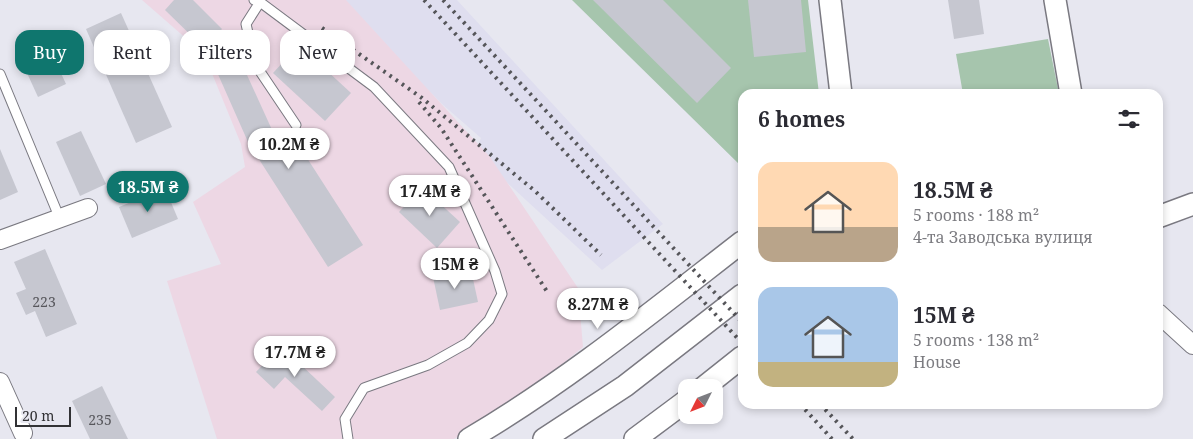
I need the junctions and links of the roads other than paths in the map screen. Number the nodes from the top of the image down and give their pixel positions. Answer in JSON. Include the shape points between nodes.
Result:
{"nodes":[{"id":1,"x":830,"y":0,"type":"edge"},
{"id":2,"x":1055,"y":0,"type":"edge"},
{"id":3,"x":258,"y":1,"type":"edge"},
{"id":4,"x":0,"y":74,"type":"edge"},
{"id":5,"x":840,"y":89,"type":"edge"},
{"id":6,"x":1070,"y":89,"type":"edge"},
{"id":7,"x":296,"y":125,"type":"dead end"},
{"id":8,"x":1193,"y":204,"type":"edge"},
{"id":9,"x":88,"y":208,"type":"dead end"},
{"id":10,"x":1163,"y":215,"type":"edge"},
{"id":11,"x":60,"y":218,"type":"junction"},
{"id":12,"x":0,"y":240,"type":"edge"},
{"id":13,"x":738,"y":245,"type":"edge"},
{"id":14,"x":738,"y":298,"type":"edge"},
{"id":15,"x":1163,"y":318,"type":"edge"},
{"id":16,"x":1193,"y":345,"type":"edge"},
{"id":17,"x":738,"y":360,"type":"edge"},
{"id":18,"x":715,"y":379,"type":"edge"},
{"id":19,"x":0,"y":382,"type":"edge"},
{"id":20,"x":678,"y":407,"type":"edge"},
{"id":21,"x":23,"y":436,"type":"edge"},
{"id":22,"x":348,"y":439,"type":"edge"},
{"id":23,"x":469,"y":439,"type":"edge"},
{"id":24,"x":544,"y":439,"type":"edge"},
{"id":25,"x":635,"y":439,"type":"edge"}],
"edges":[{"from":1,"to":5,"type":"street"},
{"from":2,"to":6,"type":"street"},
{"from":3,"to":7,"type":"lane","via":[[246,24],[255,64]]},
{"from":3,"to":22,"type":"lane","via":[[374,87],[449,167],[502,294],[489,320],[467,343],[428,365],[364,388],[345,419]]},
{"from":4,"to":11,"type":"lane"},
{"from":8,"to":10,"type":"street"},
{"from":9,"to":11,"type":"street"},
{"from":11,"to":12,"type":"street"},
{"from":13,"to":23,"type":"street","via":[[570,374],[522,408]]},
{"from":14,"to":24,"type":"street","via":[[625,386]]},
{"from":15,"to":16,"type":"street"},
{"from":17,"to":18,"type":"street"},
{"from":19,"to":21,"type":"street"},
{"from":20,"to":25,"type":"street"}]}
